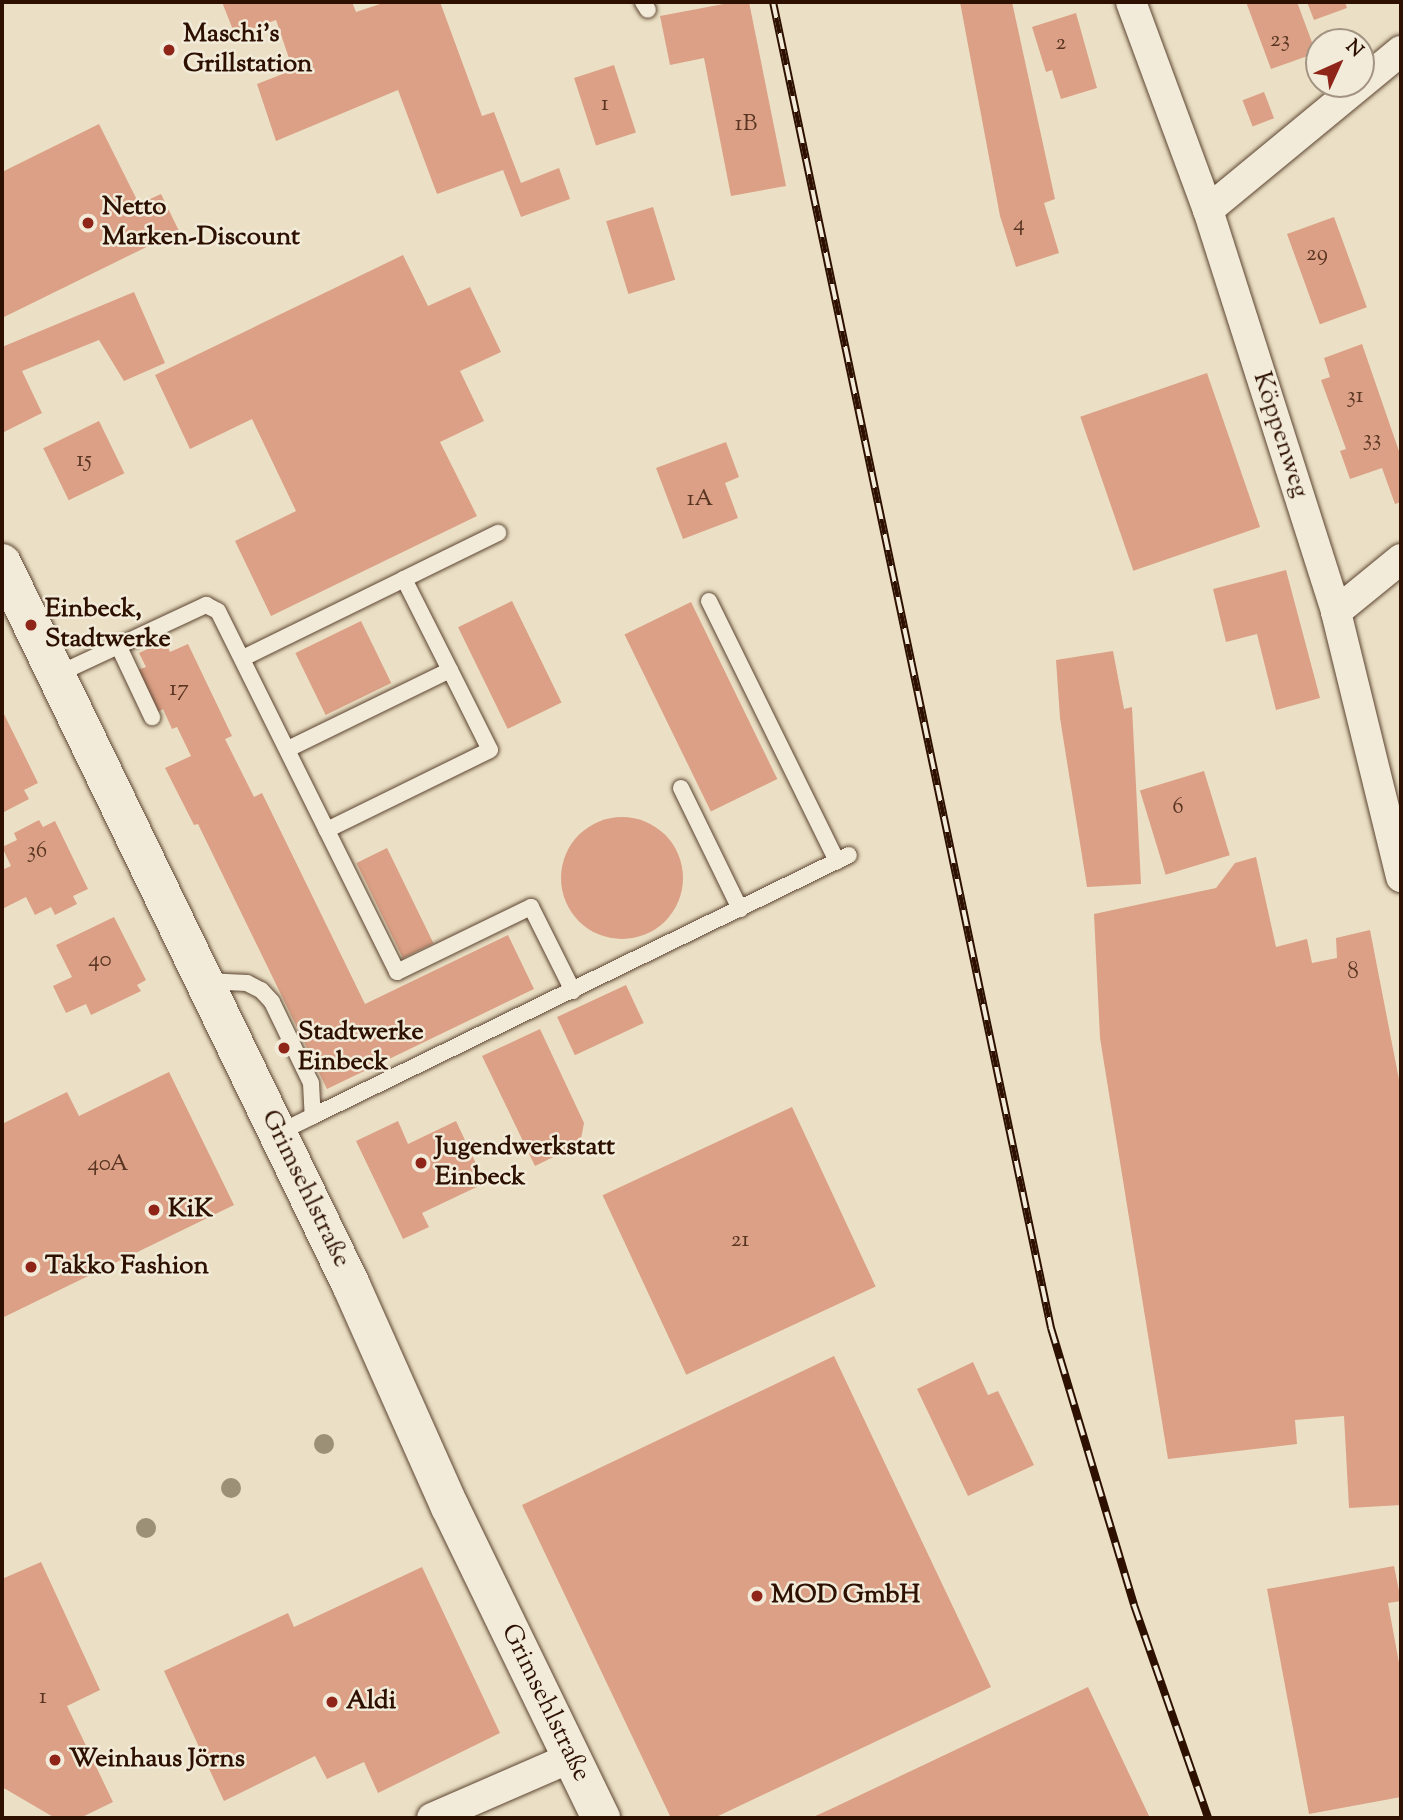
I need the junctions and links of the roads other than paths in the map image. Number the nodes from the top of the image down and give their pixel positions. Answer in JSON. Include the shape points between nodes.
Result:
{"nodes":[{"id":1,"x":1131,"y":2,"type":"edge"},
{"id":2,"x":1401,"y":51,"type":"edge"},
{"id":3,"x":1209,"y":210,"type":"junction"},
{"id":4,"x":498,"y":533,"type":"dead end"},
{"id":5,"x":1401,"y":559,"type":"edge"},
{"id":6,"x":2,"y":563,"type":"edge"},
{"id":7,"x":404,"y":579,"type":"junction"},
{"id":8,"x":709,"y":601,"type":"dead end"},
{"id":9,"x":1336,"y":612,"type":"junction"},
{"id":10,"x":118,"y":645,"type":"junction"},
{"id":11,"x":243,"y":658,"type":"junction"},
{"id":12,"x":450,"y":670,"type":"junction"},
{"id":13,"x":56,"y":675,"type":"junction"},
{"id":14,"x":152,"y":717,"type":"dead end"},
{"id":15,"x":288,"y":750,"type":"junction"},
{"id":16,"x":681,"y":788,"type":"dead end"},
{"id":17,"x":327,"y":830,"type":"junction"},
{"id":18,"x":1401,"y":877,"type":"edge"},
{"id":19,"x":740,"y":909,"type":"junction"},
{"id":20,"x":204,"y":981,"type":"junction"},
{"id":21,"x":573,"y":991,"type":"junction"},
{"id":22,"x":313,"y":1115,"type":"junction"},
{"id":23,"x":278,"y":1133,"type":"junction"},
{"id":24,"x":570,"y":1758,"type":"junction"},
{"id":25,"x":432,"y":1818,"type":"edge"},
{"id":26,"x":601,"y":1818,"type":"edge"}],
"edges":[{"from":1,"to":3,"type":"street","name":"Köppenweg"},
{"from":2,"to":3,"type":"street"},
{"from":3,"to":9,"type":"street","name":"Köppenweg"},
{"from":4,"to":7,"type":"lane"},
{"from":5,"to":9,"type":"street"},
{"from":6,"to":13,"type":"main road","name":"Grimsehlstraße"},
{"from":7,"to":11,"type":"lane"},
{"from":7,"to":12,"type":"lane"},
{"from":8,"to":19,"type":"lane","via":[[843,858]]},
{"from":9,"to":18,"type":"street","name":"Köppenweg"},
{"from":10,"to":11,"type":"lane","via":[[206,605],[218,611]]},
{"from":10,"to":13,"type":"lane"},
{"from":10,"to":14,"type":"lane"},
{"from":11,"to":15,"type":"lane"},
{"from":12,"to":15,"type":"lane"},
{"from":12,"to":17,"type":"lane","via":[[490,750]]},
{"from":13,"to":20,"type":"main road","name":"Grimsehlstraße"},
{"from":15,"to":17,"type":"lane"},
{"from":16,"to":19,"type":"lane"},
{"from":17,"to":21,"type":"lane","via":[[397,972],[531,907]]},
{"from":19,"to":21,"type":"lane"},
{"from":20,"to":22,"type":"lane","via":[[247,983],[272,1002],[311,1083]]},
{"from":20,"to":23,"type":"main road","name":"Grimsehlstraße"},
{"from":21,"to":22,"type":"lane"},
{"from":22,"to":23,"type":"lane"},
{"from":23,"to":24,"type":"main road","name":"Grimsehlstraße"},
{"from":24,"to":25,"type":"street"},
{"from":24,"to":26,"type":"main road","name":"Grimsehlstraße"}]}
